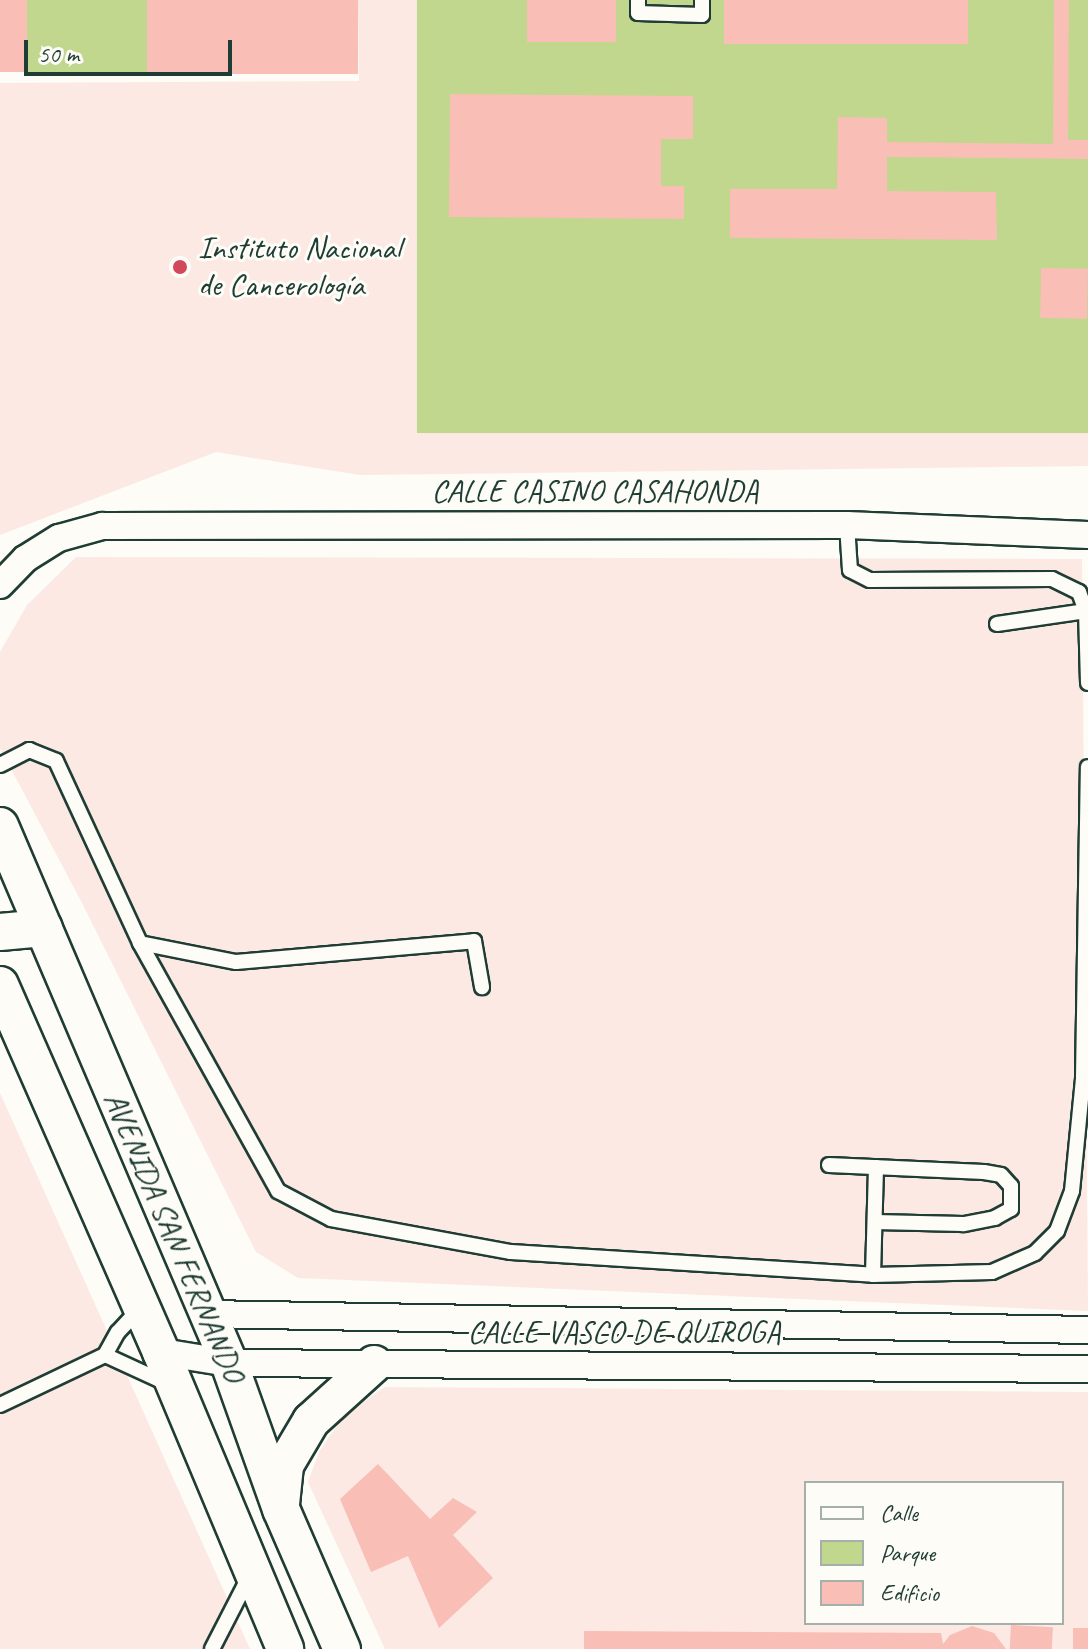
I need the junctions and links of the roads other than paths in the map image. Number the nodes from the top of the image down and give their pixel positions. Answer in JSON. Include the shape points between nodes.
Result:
{"nodes":[{"id":1,"x":638,"y":0,"type":"edge"},
{"id":2,"x":702,"y":0,"type":"edge"},
{"id":3,"x":847,"y":525,"type":"junction"},
{"id":4,"x":1088,"y":535,"type":"edge"},
{"id":5,"x":0,"y":585,"type":"edge"},
{"id":6,"x":1086,"y":611,"type":"junction"},
{"id":7,"x":997,"y":624,"type":"dead end"},
{"id":8,"x":1088,"y":683,"type":"edge"},
{"id":9,"x":0,"y":765,"type":"edge"},
{"id":10,"x":1088,"y":767,"type":"edge"},
{"id":11,"x":0,"y":826,"type":"edge"},
{"id":12,"x":44,"y":928,"type":"junction"},
{"id":13,"x":0,"y":932,"type":"edge"},
{"id":14,"x":140,"y":943,"type":"junction"},
{"id":15,"x":0,"y":985,"type":"edge"},
{"id":16,"x":482,"y":987,"type":"dead end"},
{"id":17,"x":829,"y":1165,"type":"dead end"},
{"id":18,"x":876,"y":1167,"type":"junction"},
{"id":19,"x":875,"y":1222,"type":"junction"},
{"id":20,"x":873,"y":1275,"type":"junction"},
{"id":21,"x":141,"y":1307,"type":"junction"},
{"id":22,"x":206,"y":1314,"type":"junction"},
{"id":23,"x":1088,"y":1330,"type":"edge"},
{"id":24,"x":161,"y":1352,"type":"junction"},
{"id":25,"x":105,"y":1355,"type":"junction"},
{"id":26,"x":229,"y":1363,"type":"junction"},
{"id":27,"x":374,"y":1364,"type":"junction"},
{"id":28,"x":1088,"y":1369,"type":"edge"},
{"id":29,"x":176,"y":1389,"type":"junction"},
{"id":30,"x":0,"y":1405,"type":"edge"},
{"id":31,"x":281,"y":1509,"type":"junction"},
{"id":32,"x":253,"y":1571,"type":"junction"},
{"id":33,"x":212,"y":1649,"type":"edge"},
{"id":34,"x":285,"y":1649,"type":"edge"},
{"id":35,"x":342,"y":1649,"type":"edge"}],
"edges":[{"from":1,"to":2,"type":"lane","via":[[638,13],[702,15]]},
{"from":3,"to":4,"type":"street","name":"CALLE CASINO CASAHONDA"},
{"from":3,"to":5,"type":"street","name":"CALLE CASINO CASAHONDA","via":[[102,526],[59,538],[25,559]]},
{"from":3,"to":6,"type":"lane","via":[[850,570],[870,580],[1052,579],[1079,592]]},
{"from":6,"to":7,"type":"lane"},
{"from":6,"to":8,"type":"lane"},
{"from":9,"to":14,"type":"lane","via":[[29,750],[56,761]]},
{"from":10,"to":20,"type":"lane","via":[[1083,1078],[1072,1191],[1057,1231],[1035,1253],[992,1272]]},
{"from":11,"to":12,"type":"main road","name":"AVENIDA SAN FERNANDO"},
{"from":12,"to":13,"type":"main road"},
{"from":12,"to":22,"type":"main road","name":"AVENIDA SAN FERNANDO"},
{"from":14,"to":16,"type":"lane","via":[[236,962],[474,941]]},
{"from":14,"to":20,"type":"lane","via":[[278,1191],[331,1219],[511,1252]]},
{"from":15,"to":21,"type":"main road","name":"AVENIDA SAN FERNANDO"},
{"from":17,"to":18,"type":"lane"},
{"from":18,"to":19,"type":"lane"},
{"from":18,"to":19,"type":"lane","via":[[1001,1175],[1011,1186],[1011,1209],[963,1224]]},
{"from":19,"to":20,"type":"lane"},
{"from":21,"to":24,"type":"main road","name":"AVENIDA SAN FERNANDO"},
{"from":21,"to":25,"type":"lane"},
{"from":22,"to":23,"type":"street","name":"CALLE VASCO DE QUIROGA"},
{"from":22,"to":26,"type":"main road","name":"AVENIDA SAN FERNANDO"},
{"from":24,"to":26,"type":"street","name":"CALLE VASCO DE QUIROGA"},
{"from":24,"to":29,"type":"main road","name":"AVENIDA SAN FERNANDO"},
{"from":25,"to":29,"type":"lane"},
{"from":25,"to":30,"type":"lane"},
{"from":26,"to":27,"type":"street","name":"CALLE VASCO DE QUIROGA"},
{"from":26,"to":31,"type":"main road","name":"AVENIDA SAN FERNANDO"},
{"from":27,"to":28,"type":"street","name":"CALLE VASCO DE QUIROGA"},
{"from":27,"to":31,"type":"main road","via":[[311,1421],[285,1465]]},
{"from":29,"to":32,"type":"main road","name":"AVENIDA SAN FERNANDO"},
{"from":31,"to":35,"type":"main road","name":"AVENIDA SAN FERNANDO"},
{"from":32,"to":33,"type":"lane"},
{"from":32,"to":34,"type":"main road","name":"AVENIDA SAN FERNANDO"}]}
